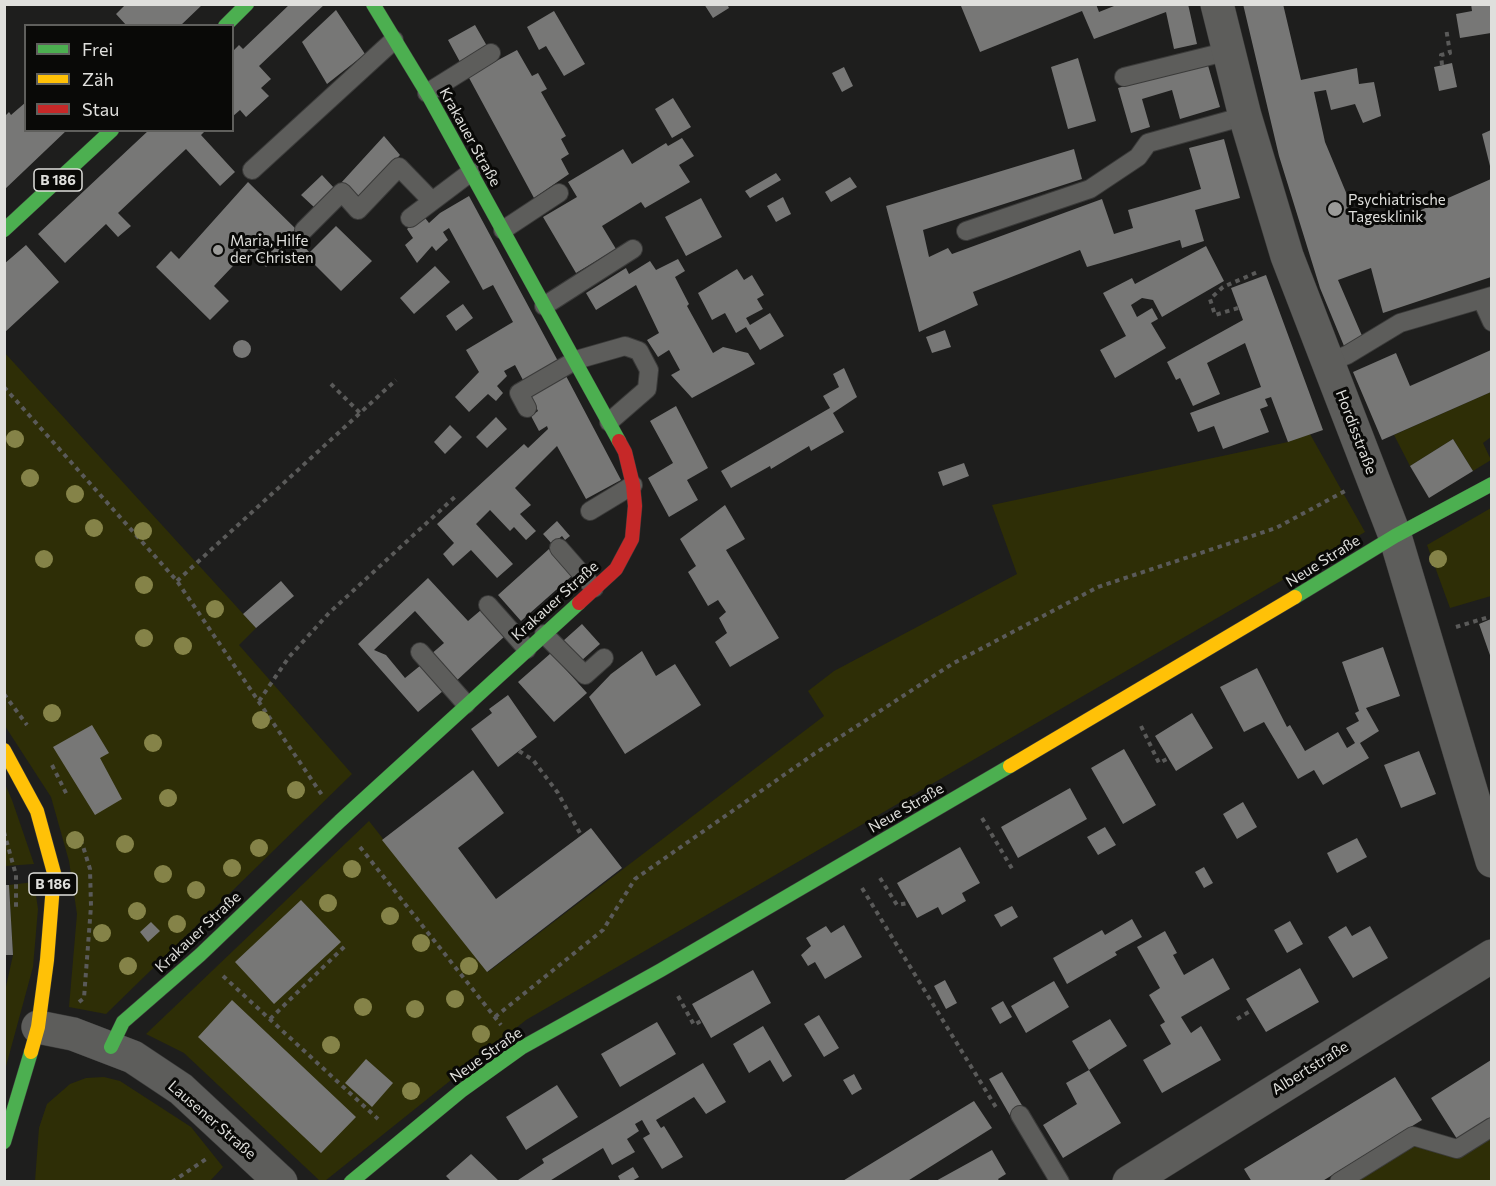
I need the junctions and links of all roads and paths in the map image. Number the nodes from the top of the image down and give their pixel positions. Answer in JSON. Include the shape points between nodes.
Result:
{"nodes":[{"id":1,"x":247,"y":4,"type":"edge"},
{"id":2,"x":373,"y":4,"type":"edge"},
{"id":3,"x":1217,"y":4,"type":"edge"},
{"id":4,"x":227,"y":24,"type":"edge"},
{"id":5,"x":1446,"y":28,"type":"dead end"},
{"id":6,"x":394,"y":40,"type":"junction"},
{"id":7,"x":1229,"y":51,"type":"junction"},
{"id":8,"x":491,"y":53,"type":"dead end"},
{"id":9,"x":1442,"y":65,"type":"dead end"},
{"id":10,"x":1124,"y":77,"type":"dead end"},
{"id":11,"x":427,"y":93,"type":"junction"},
{"id":12,"x":1245,"y":116,"type":"junction"},
{"id":13,"x":110,"y":132,"type":"edge"},
{"id":14,"x":252,"y":170,"type":"dead end"},
{"id":15,"x":471,"y":172,"type":"junction"},
{"id":16,"x":559,"y":194,"type":"dead end"},
{"id":17,"x":432,"y":201,"type":"junction"},
{"id":18,"x":411,"y":218,"type":"dead end"},
{"id":19,"x":4,"y":230,"type":"edge"},
{"id":20,"x":304,"y":230,"type":"dead end"},
{"id":21,"x":503,"y":230,"type":"junction"},
{"id":22,"x":966,"y":231,"type":"dead end"},
{"id":23,"x":633,"y":249,"type":"dead end"},
{"id":24,"x":1287,"y":256,"type":"junction"},
{"id":25,"x":1487,"y":298,"type":"edge"},
{"id":26,"x":544,"y":306,"type":"junction"},
{"id":27,"x":1238,"y":308,"type":"dead end"},
{"id":28,"x":1491,"y":322,"type":"edge"},
{"id":29,"x":576,"y":360,"type":"junction"},
{"id":30,"x":1329,"y":362,"type":"junction"},
{"id":31,"x":396,"y":380,"type":"dead end"},
{"id":32,"x":331,"y":384,"type":"dead end"},
{"id":33,"x":4,"y":387,"type":"edge"},
{"id":34,"x":527,"y":408,"type":"dead end"},
{"id":35,"x":361,"y":414,"type":"junction"},
{"id":36,"x":609,"y":422,"type":"junction"},
{"id":37,"x":1373,"y":476,"type":"junction"},
{"id":38,"x":1491,"y":484,"type":"edge"},
{"id":39,"x":633,"y":485,"type":"junction"},
{"id":40,"x":457,"y":495,"type":"dead end"},
{"id":41,"x":590,"y":512,"type":"dead end"},
{"id":42,"x":1395,"y":536,"type":"junction"},
{"id":43,"x":559,"y":548,"type":"dead end"},
{"id":44,"x":177,"y":581,"type":"junction"},
{"id":45,"x":594,"y":588,"type":"junction"},
{"id":46,"x":488,"y":605,"type":"dead end"},
{"id":47,"x":544,"y":634,"type":"junction"},
{"id":48,"x":527,"y":649,"type":"junction"},
{"id":49,"x":420,"y":652,"type":"dead end"},
{"id":50,"x":604,"y":658,"type":"dead end"},
{"id":51,"x":1132,"y":694,"type":"junction"},
{"id":52,"x":259,"y":702,"type":"junction"},
{"id":53,"x":466,"y":705,"type":"junction"},
{"id":54,"x":4,"y":750,"type":"edge"},
{"id":55,"x":519,"y":752,"type":"dead end"},
{"id":56,"x":1168,"y":759,"type":"dead end"},
{"id":57,"x":972,"y":788,"type":"junction"},
{"id":58,"x":340,"y":821,"type":"junction"},
{"id":59,"x":4,"y":832,"type":"edge"},
{"id":60,"x":581,"y":835,"type":"dead end"},
{"id":61,"x":865,"y":851,"type":"junction"},
{"id":62,"x":1491,"y":861,"type":"edge"},
{"id":63,"x":846,"y":862,"type":"junction"},
{"id":64,"x":1014,"y":872,"type":"dead end"},
{"id":65,"x":908,"y":903,"type":"dead end"},
{"id":66,"x":16,"y":915,"type":"dead end"},
{"id":67,"x":345,"y":946,"type":"dead end"},
{"id":68,"x":200,"y":954,"type":"junction"},
{"id":69,"x":1491,"y":956,"type":"edge"},
{"id":70,"x":661,"y":970,"type":"junction"},
{"id":71,"x":1252,"y":1010,"type":"dead end"},
{"id":72,"x":495,"y":1017,"type":"junction"},
{"id":73,"x":270,"y":1019,"type":"junction"},
{"id":74,"x":1237,"y":1019,"type":"dead end"},
{"id":75,"x":701,"y":1021,"type":"dead end"},
{"id":76,"x":38,"y":1026,"type":"junction"},
{"id":77,"x":111,"y":1047,"type":"junction"},
{"id":78,"x":521,"y":1048,"type":"junction"},
{"id":79,"x":999,"y":1112,"type":"dead end"},
{"id":80,"x":1020,"y":1115,"type":"dead end"},
{"id":81,"x":1491,"y":1127,"type":"edge"},
{"id":82,"x":236,"y":1140,"type":"junction"},
{"id":83,"x":399,"y":1142,"type":"junction"},
{"id":84,"x":4,"y":1143,"type":"edge"},
{"id":85,"x":172,"y":1182,"type":"edge"},
{"id":86,"x":281,"y":1182,"type":"edge"},
{"id":87,"x":351,"y":1182,"type":"edge"},
{"id":88,"x":1060,"y":1182,"type":"edge"},
{"id":89,"x":1129,"y":1182,"type":"edge"},
{"id":90,"x":1339,"y":1182,"type":"edge"}],
"edges":[{"from":1,"to":4,"type":"street"},
{"from":2,"to":6,"type":"street","name":"Krakauer Straße"},
{"from":3,"to":7,"type":"street","name":"Hordisstraße"},
{"from":5,"to":9,"type":"path","via":[[1450,53],[1441,55]]},
{"from":6,"to":11,"type":"street","name":"Krakauer Straße"},
{"from":6,"to":14,"type":"lane"},
{"from":7,"to":10,"type":"lane"},
{"from":7,"to":12,"type":"street","name":"Hordisstraße"},
{"from":8,"to":11,"type":"lane"},
{"from":11,"to":15,"type":"street","name":"Krakauer Straße"},
{"from":12,"to":22,"type":"lane","via":[[1148,143],[1138,157],[1090,189]]},
{"from":12,"to":24,"type":"street","name":"Hordisstraße"},
{"from":13,"to":19,"type":"street","number":"B 186"},
{"from":15,"to":17,"type":"lane"},
{"from":15,"to":21,"type":"street","name":"Krakauer Straße"},
{"from":16,"to":21,"type":"lane"},
{"from":17,"to":18,"type":"lane"},
{"from":17,"to":20,"type":"lane","via":[[399,167],[358,210],[342,192]]},
{"from":21,"to":26,"type":"street","name":"Krakauer Straße"},
{"from":23,"to":26,"type":"lane"},
{"from":24,"to":27,"type":"path","via":[[1223,287],[1210,299],[1215,315]]},
{"from":24,"to":30,"type":"street","name":"Hordisstraße"},
{"from":25,"to":28,"type":"lane"},
{"from":25,"to":30,"type":"lane","via":[[1400,323]]},
{"from":26,"to":29,"type":"street","name":"Krakauer Straße"},
{"from":29,"to":34,"type":"lane","via":[[519,393]]},
{"from":29,"to":36,"type":"street","name":"Krakauer Straße"},
{"from":29,"to":36,"type":"lane","via":[[625,346],[639,351],[649,370],[647,389]]},
{"from":30,"to":37,"type":"street","name":"Hordisstraße"},
{"from":31,"to":35,"type":"path"},
{"from":32,"to":35,"type":"path"},
{"from":33,"to":44,"type":"path"},
{"from":35,"to":44,"type":"path"},
{"from":36,"to":39,"type":"street","name":"Krakauer Straße","via":[[625,453]]},
{"from":37,"to":42,"type":"street","name":"Hordisstraße"},
{"from":37,"to":72,"type":"path","via":[[1276,528],[1098,586],[952,664],[635,879],[603,930]]},
{"from":38,"to":42,"type":"street","name":"Neue Straße"},
{"from":39,"to":41,"type":"lane"},
{"from":39,"to":45,"type":"street","name":"Krakauer Straße","via":[[632,539],[616,569]]},
{"from":40,"to":52,"type":"path","via":[[329,613],[289,657]]},
{"from":42,"to":51,"type":"street","name":"Neue Straße"},
{"from":42,"to":62,"type":"street","name":"Hordisstraße"},
{"from":43,"to":45,"type":"lane"},
{"from":44,"to":52,"type":"path"},
{"from":45,"to":47,"type":"street","name":"Krakauer Straße"},
{"from":46,"to":48,"type":"lane"},
{"from":47,"to":48,"type":"street","name":"Krakauer Straße"},
{"from":47,"to":50,"type":"lane","via":[[585,675]]},
{"from":48,"to":53,"type":"street","name":"Krakauer Straße"},
{"from":49,"to":53,"type":"lane"},
{"from":51,"to":56,"type":"path","via":[[1143,731],[1159,763]]},
{"from":51,"to":57,"type":"street","name":"Neue Straße"},
{"from":52,"to":58,"type":"path"},
{"from":53,"to":58,"type":"street","name":"Krakauer Straße"},
{"from":54,"to":76,"type":"street","number":"B 186","via":[[38,811],[54,873]]},
{"from":55,"to":60,"type":"path","via":[[533,760],[558,793]]},
{"from":57,"to":61,"type":"street","name":"Neue Straße"},
{"from":57,"to":64,"type":"path","via":[[984,823]]},
{"from":58,"to":68,"type":"street","name":"Krakauer Straße"},
{"from":58,"to":72,"type":"path"},
{"from":59,"to":66,"type":"path","via":[[16,875]]},
{"from":61,"to":63,"type":"street","name":"Neue Straße"},
{"from":61,"to":65,"type":"path","via":[[897,905]]},
{"from":63,"to":70,"type":"street","name":"Neue Straße"},
{"from":63,"to":79,"type":"path"},
{"from":67,"to":73,"type":"path"},
{"from":68,"to":73,"type":"path"},
{"from":68,"to":77,"type":"street","name":"Krakauer Straße","via":[[123,1022]]},
{"from":69,"to":89,"type":"street","name":"Albertstraße"},
{"from":70,"to":75,"type":"path","via":[[694,1025]]},
{"from":70,"to":78,"type":"street","name":"Neue Straße"},
{"from":71,"to":74,"type":"path"},
{"from":72,"to":78,"type":"path"},
{"from":73,"to":83,"type":"path"},
{"from":76,"to":77,"type":"street","name":"Lausener Straße"},
{"from":76,"to":84,"type":"street","number":"B 186"},
{"from":77,"to":82,"type":"street","name":"Lausener Straße","via":[[181,1089]]},
{"from":78,"to":83,"type":"street","name":"Neue Straße"},
{"from":80,"to":88,"type":"lane"},
{"from":81,"to":90,"type":"lane","via":[[1456,1149],[1413,1136]]},
{"from":82,"to":85,"type":"path"},
{"from":82,"to":86,"type":"street","name":"Lausener Straße"},
{"from":83,"to":87,"type":"street","name":"Neue Straße"}]}
